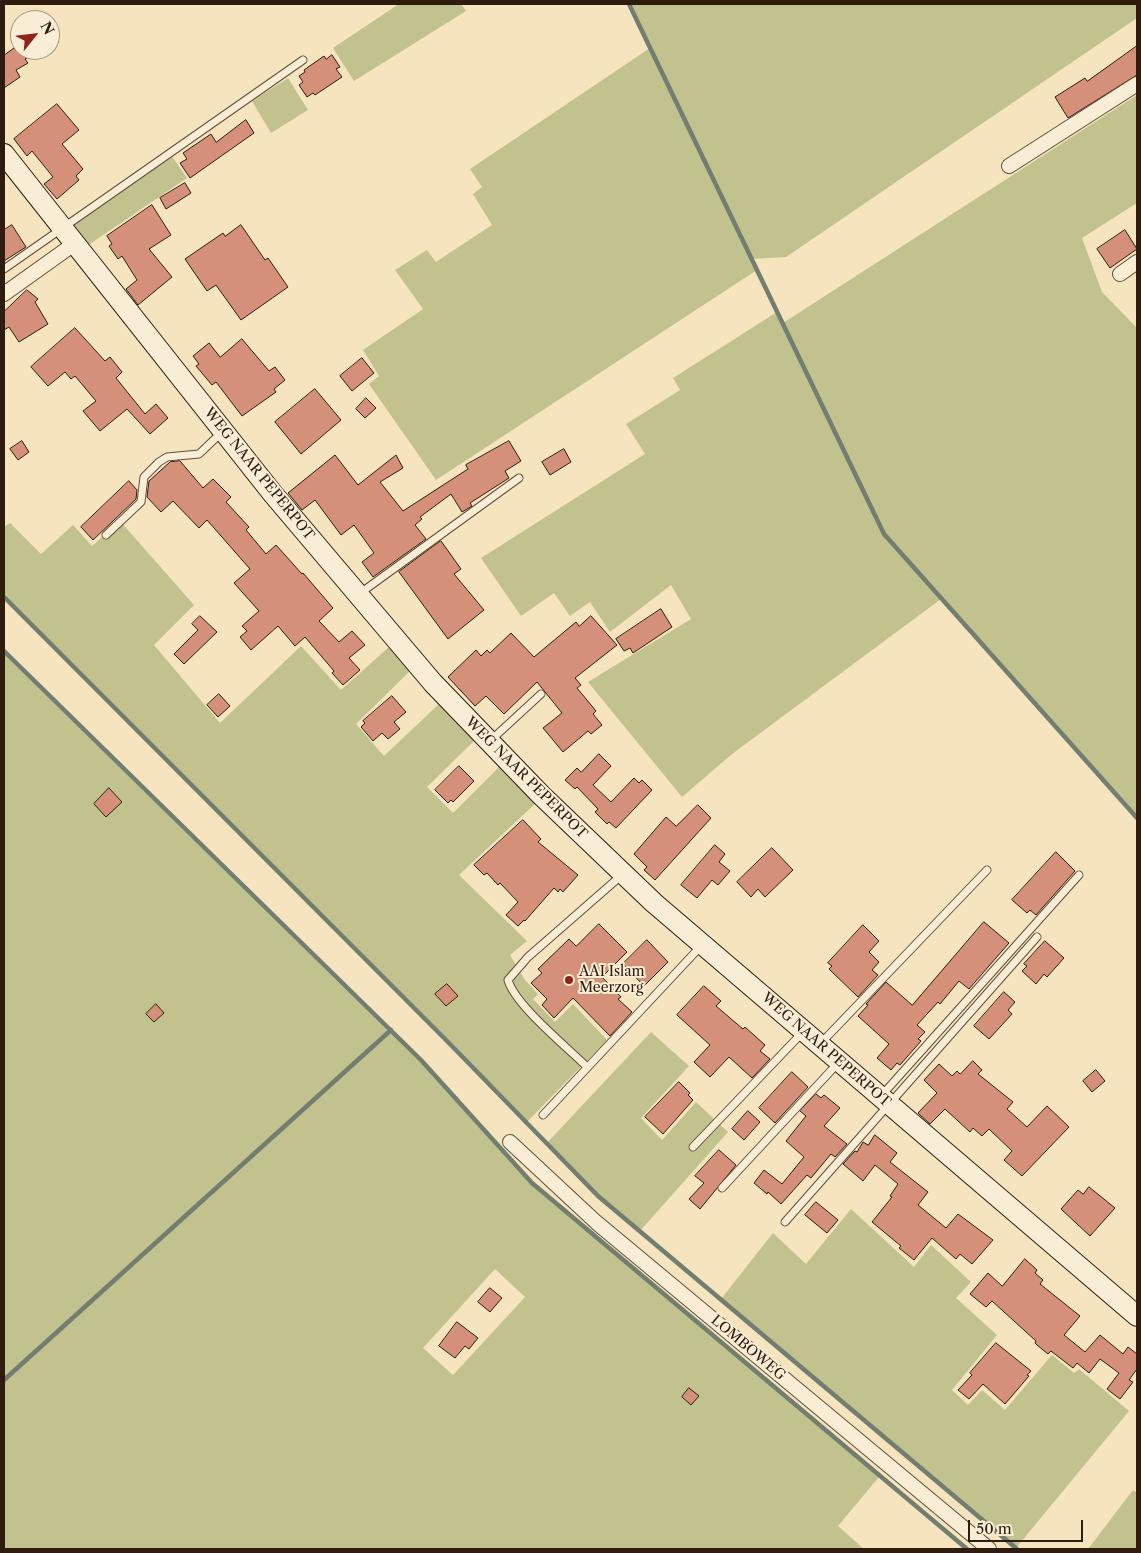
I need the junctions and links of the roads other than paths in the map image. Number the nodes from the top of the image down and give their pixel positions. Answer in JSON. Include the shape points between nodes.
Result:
{"nodes":[{"id":1,"x":303,"y":60,"type":"dead end"},
{"id":2,"x":1137,"y":84,"type":"edge"},
{"id":3,"x":4,"y":154,"type":"edge"},
{"id":4,"x":1009,"y":166,"type":"dead end"},
{"id":5,"x":69,"y":237,"type":"junction"},
{"id":6,"x":1137,"y":262,"type":"edge"},
{"id":7,"x":4,"y":269,"type":"edge"},
{"id":8,"x":1120,"y":274,"type":"dead end"},
{"id":9,"x":4,"y":294,"type":"edge"},
{"id":10,"x":224,"y":431,"type":"junction"},
{"id":11,"x":519,"y":478,"type":"dead end"},
{"id":12,"x":106,"y":535,"type":"dead end"},
{"id":13,"x":358,"y":594,"type":"junction"},
{"id":14,"x":541,"y":694,"type":"dead end"},
{"id":15,"x":490,"y":742,"type":"junction"},
{"id":16,"x":987,"y":870,"type":"dead end"},
{"id":17,"x":623,"y":874,"type":"junction"},
{"id":18,"x":1079,"y":875,"type":"dead end"},
{"id":19,"x":1037,"y":937,"type":"dead end"},
{"id":20,"x":703,"y":944,"type":"junction"},
{"id":21,"x":804,"y":1031,"type":"junction"},
{"id":22,"x":820,"y":1045,"type":"junction"},
{"id":23,"x":839,"y":1062,"type":"junction"},
{"id":24,"x":587,"y":1067,"type":"junction"},
{"id":25,"x":884,"y":1100,"type":"junction"},
{"id":26,"x":543,"y":1115,"type":"dead end"},
{"id":27,"x":510,"y":1142,"type":"dead end"},
{"id":28,"x":693,"y":1147,"type":"dead end"},
{"id":29,"x":722,"y":1188,"type":"dead end"},
{"id":30,"x":785,"y":1222,"type":"dead end"},
{"id":31,"x":1137,"y":1316,"type":"edge"},
{"id":32,"x":989,"y":1549,"type":"edge"}],
"edges":[{"from":1,"to":5,"type":"lane"},
{"from":2,"to":4,"type":"street"},
{"from":3,"to":5,"type":"street","name":"WEG NAAR PEPERPOT"},
{"from":5,"to":7,"type":"lane"},
{"from":5,"to":9,"type":"street"},
{"from":5,"to":10,"type":"street","name":"WEG NAAR PEPERPOT"},
{"from":6,"to":8,"type":"street"},
{"from":10,"to":12,"type":"lane","via":[[198,454],[167,457],[159,462],[144,477],[141,502]]},
{"from":10,"to":13,"type":"street","name":"WEG NAAR PEPERPOT"},
{"from":11,"to":13,"type":"lane"},
{"from":13,"to":15,"type":"street","name":"WEG NAAR PEPERPOT","via":[[434,683]]},
{"from":14,"to":15,"type":"lane"},
{"from":15,"to":17,"type":"street","name":"WEG NAAR PEPERPOT"},
{"from":16,"to":22,"type":"lane"},
{"from":17,"to":20,"type":"street","name":"WEG NAAR PEPERPOT"},
{"from":17,"to":24,"type":"lane","via":[[528,958],[508,980],[510,989],[522,1003]]},
{"from":18,"to":25,"type":"lane"},
{"from":19,"to":25,"type":"lane"},
{"from":20,"to":21,"type":"street","name":"WEG NAAR PEPERPOT"},
{"from":20,"to":24,"type":"lane"},
{"from":21,"to":22,"type":"street","name":"WEG NAAR PEPERPOT"},
{"from":21,"to":28,"type":"lane"},
{"from":22,"to":23,"type":"street","name":"WEG NAAR PEPERPOT"},
{"from":23,"to":25,"type":"street","name":"WEG NAAR PEPERPOT"},
{"from":23,"to":29,"type":"lane"},
{"from":24,"to":26,"type":"lane"},
{"from":25,"to":30,"type":"lane"},
{"from":25,"to":31,"type":"street","name":"WEG NAAR PEPERPOT"},
{"from":27,"to":32,"type":"street","name":"LOMBOWEG","via":[[605,1229]]}]}
